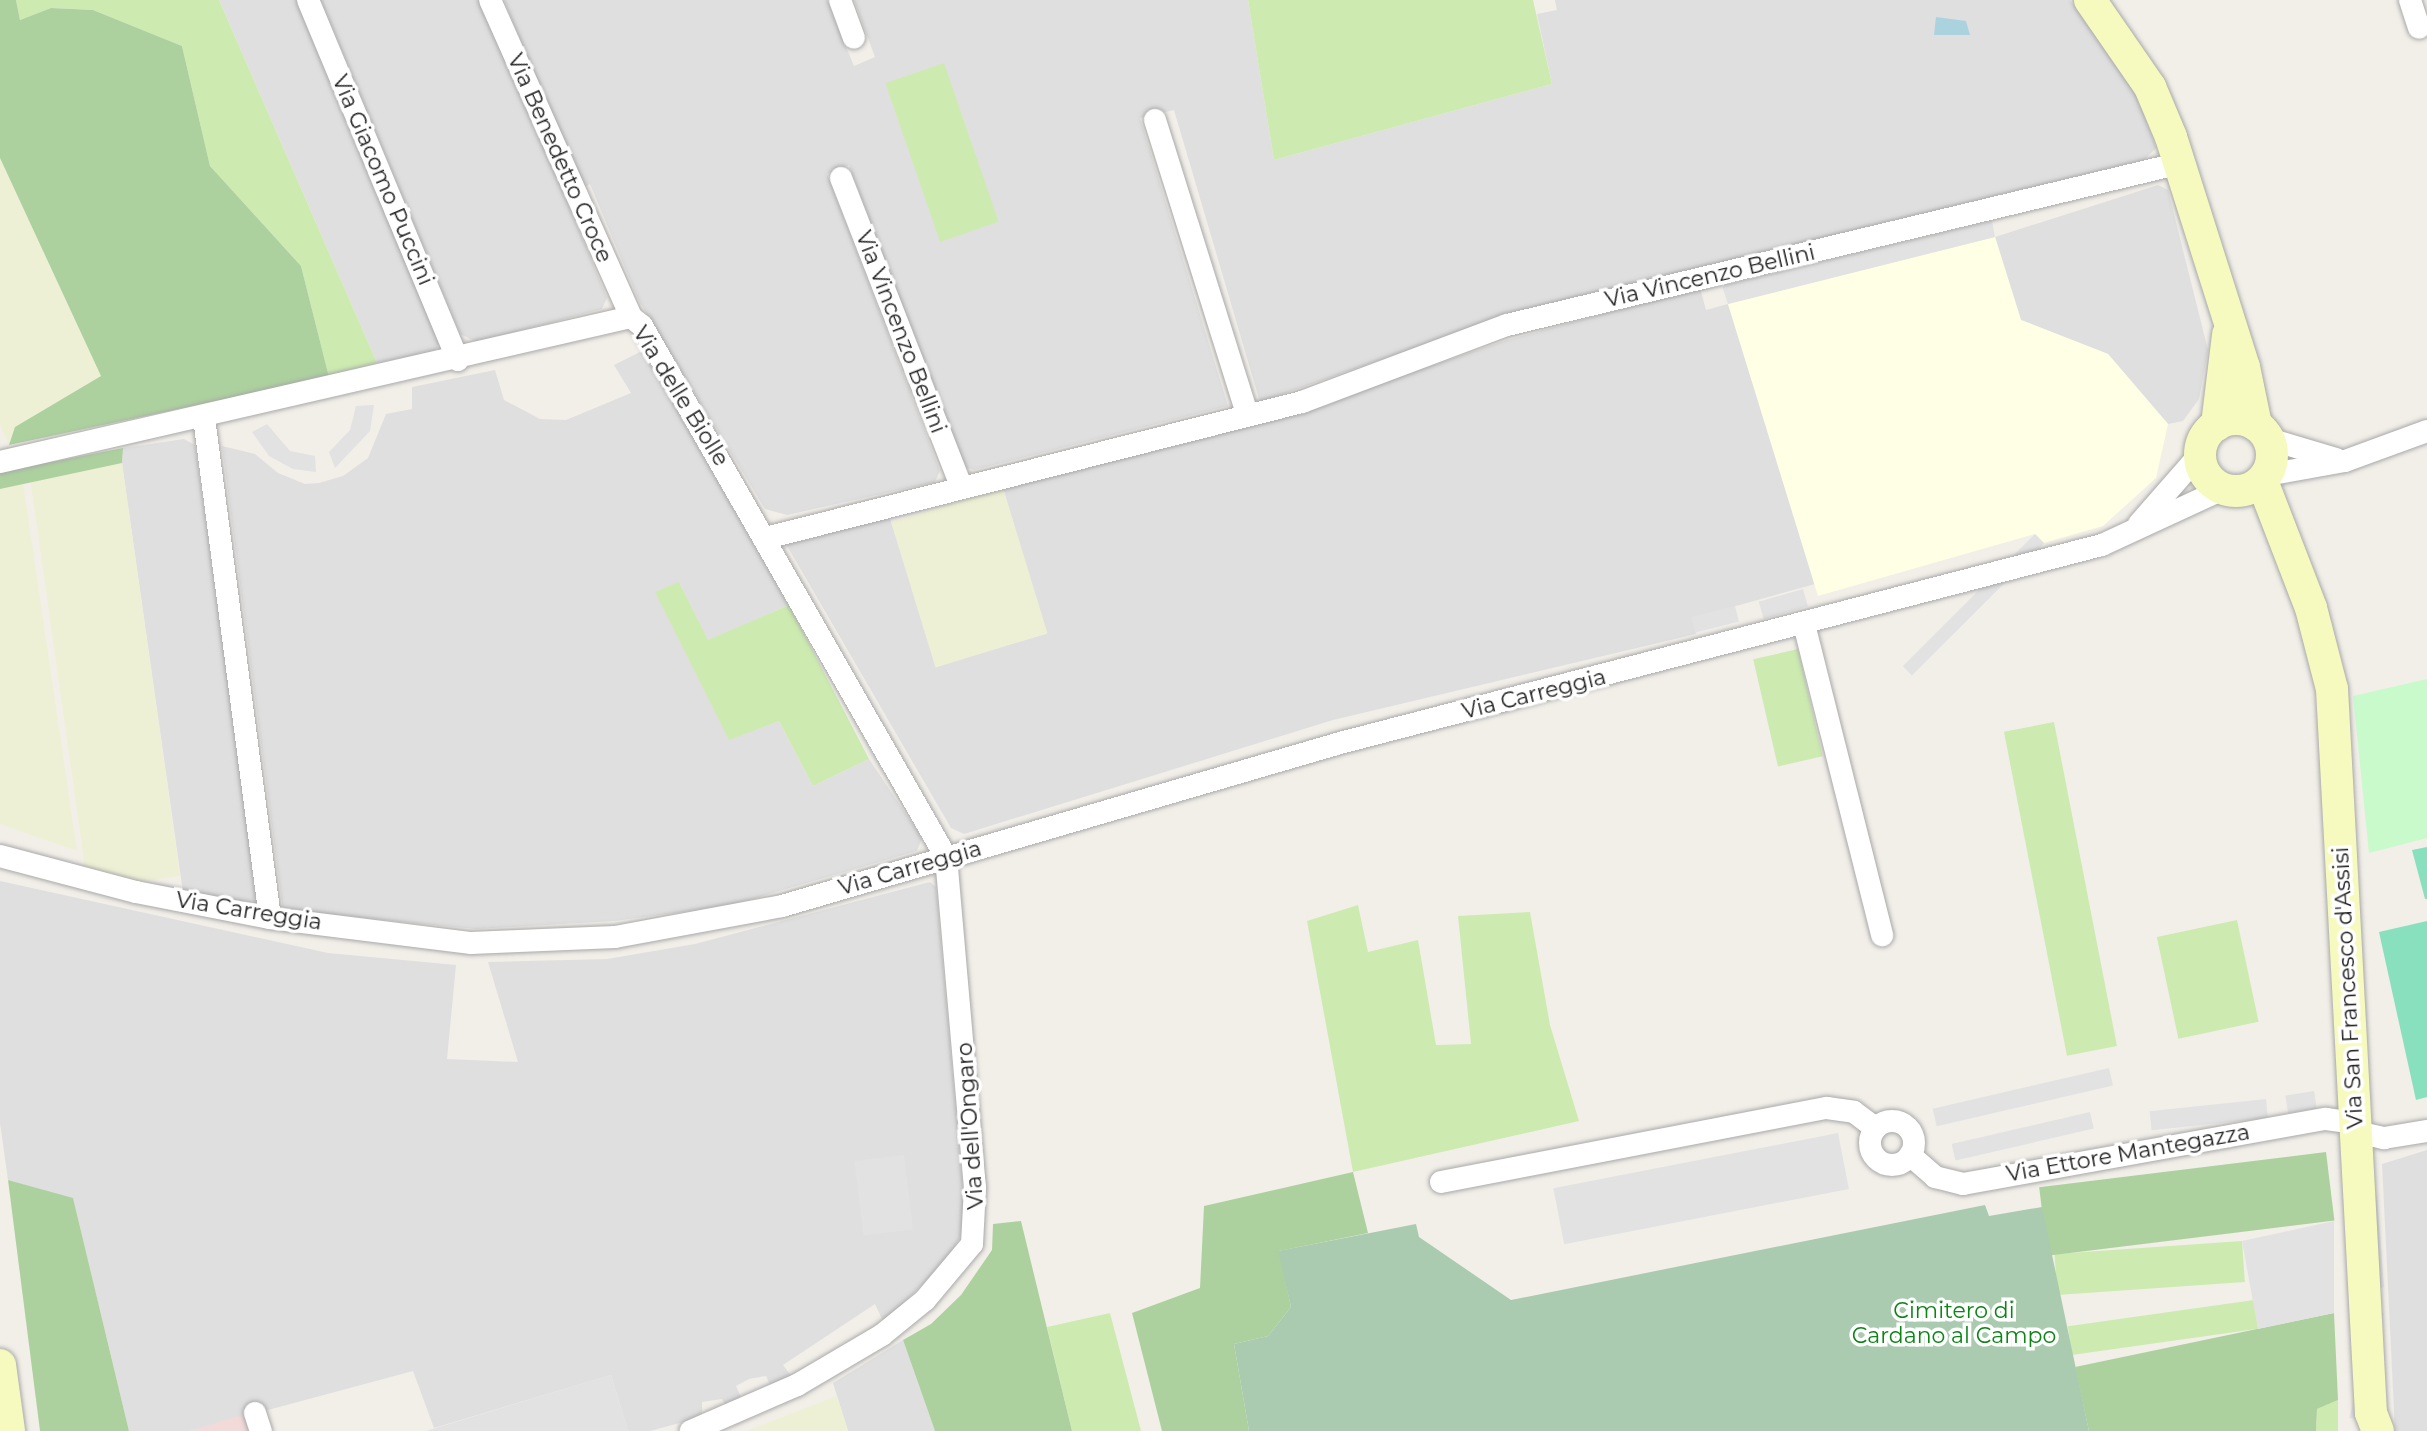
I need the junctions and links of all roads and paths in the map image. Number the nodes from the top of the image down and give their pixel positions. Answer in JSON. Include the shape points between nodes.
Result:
{"nodes":[{"id":1,"x":308,"y":0,"type":"edge"},
{"id":2,"x":490,"y":0,"type":"edge"},
{"id":3,"x":840,"y":0,"type":"edge"},
{"id":4,"x":2090,"y":0,"type":"edge"},
{"id":5,"x":2410,"y":0,"type":"edge"},
{"id":6,"x":2419,"y":28,"type":"dead end"},
{"id":7,"x":854,"y":38,"type":"dead end"},
{"id":8,"x":1155,"y":120,"type":"dead end"},
{"id":9,"x":2181,"y":163,"type":"junction"},
{"id":10,"x":841,"y":178,"type":"dead end"},
{"id":11,"x":631,"y":317,"type":"junction"},
{"id":12,"x":2230,"y":320,"type":"junction"},
{"id":13,"x":458,"y":360,"type":"junction"},
{"id":14,"x":1247,"y":413,"type":"junction"},
{"id":15,"x":204,"y":418,"type":"junction"},
{"id":16,"x":2217,"y":425,"type":"junction"},
{"id":17,"x":2427,"y":431,"type":"edge"},
{"id":18,"x":2262,"y":432,"type":"junction"},
{"id":19,"x":2200,"y":454,"type":"junction"},
{"id":20,"x":2345,"y":461,"type":"junction"},
{"id":21,"x":0,"y":462,"type":"edge"},
{"id":22,"x":2249,"y":484,"type":"junction"},
{"id":23,"x":961,"y":486,"type":"junction"},
{"id":24,"x":2130,"y":534,"type":"junction"},
{"id":25,"x":766,"y":538,"type":"junction"},
{"id":26,"x":1804,"y":624,"type":"junction"},
{"id":27,"x":0,"y":856,"type":"edge"},
{"id":28,"x":946,"y":857,"type":"junction"},
{"id":29,"x":270,"y":918,"type":"junction"},
{"id":30,"x":1882,"y":935,"type":"dead end"},
{"id":31,"x":2356,"y":1127,"type":"junction"},
{"id":32,"x":1875,"y":1128,"type":"junction"},
{"id":33,"x":2427,"y":1131,"type":"edge"},
{"id":34,"x":1910,"y":1155,"type":"junction"},
{"id":35,"x":1441,"y":1182,"type":"dead end"},
{"id":36,"x":0,"y":1365,"type":"edge"},
{"id":37,"x":2371,"y":1425,"type":"edge"},
{"id":38,"x":9,"y":1431,"type":"edge"},
{"id":39,"x":691,"y":1431,"type":"edge"}],
"edges":[{"from":1,"to":13,"type":"street","name":"Via Giacomo Puccini"},
{"from":2,"to":11,"type":"street","name":"Via Benedetto Croce"},
{"from":3,"to":7,"type":"street"},
{"from":4,"to":9,"type":"street","via":[[2150,87]]},
{"from":5,"to":6,"type":"street"},
{"from":8,"to":14,"type":"street"},
{"from":9,"to":12,"type":"street"},
{"from":9,"to":14,"type":"street","name":"Via Vincenzo Bellini","via":[[1507,325],[1302,402]]},
{"from":10,"to":23,"type":"street","name":"Via Vincenzo Bellini"},
{"from":11,"to":13,"type":"street","name":"Via delle Biolle"},
{"from":11,"to":25,"type":"street","name":"Via delle Biolle","via":[[648,336]]},
{"from":12,"to":16,"type":"street"},
{"from":12,"to":18,"type":"street"},
{"from":13,"to":15,"type":"street","name":"Via delle Biolle"},
{"from":14,"to":23,"type":"street","name":"Via Vincenzo Bellini"},
{"from":15,"to":21,"type":"street","name":"Via delle Biolle"},
{"from":15,"to":29,"type":"street"},
{"from":16,"to":18,"type":"street","via":[[2237,419]]},
{"from":16,"to":19,"type":"street"},
{"from":17,"to":20,"type":"street","name":"Via Carreggia"},
{"from":18,"to":20,"type":"street"},
{"from":18,"to":22,"type":"street","via":[[2271,463]]},
{"from":19,"to":22,"type":"street","via":[[2206,476]]},
{"from":19,"to":24,"type":"street"},
{"from":20,"to":22,"type":"street","name":"Via Carreggia"},
{"from":22,"to":24,"type":"street","name":"Via Carreggia"},
{"from":22,"to":31,"type":"street","name":"Via San Francesco d'Assisi","via":[[2294,568],[2321,639],[2332,689]]},
{"from":23,"to":25,"type":"street","name":"Via Vincenzo Bellini"},
{"from":24,"to":26,"type":"street","name":"Via Carreggia"},
{"from":25,"to":28,"type":"street","name":"Via delle Biolle"},
{"from":26,"to":28,"type":"street","name":"Via Carreggia","via":[[1340,743]]},
{"from":26,"to":30,"type":"street"},
{"from":27,"to":29,"type":"street","name":"Via Carreggia","via":[[136,892]]},
{"from":28,"to":29,"type":"street","name":"Via Carreggia","via":[[750,914],[583,940],[471,943]]},
{"from":28,"to":39,"type":"street","name":"Via dell'Ongaro","via":[[975,1187],[972,1244],[951,1274],[882,1335],[758,1406]]},
{"from":31,"to":33,"type":"street","name":"Via Ettore Mantegazza","via":[[2384,1138]]},
{"from":31,"to":34,"type":"street","name":"Via Ettore Mantegazza","via":[[2326,1119],[1963,1184],[1935,1177]]},
{"from":31,"to":37,"type":"street","name":"Via San Francesco d'Assisi"},
{"from":32,"to":34,"type":"street","via":[[1886,1121],[1905,1125],[1913,1136]]},
{"from":32,"to":34,"type":"street","via":[[1870,1145],[1880,1162],[1895,1165]]},
{"from":32,"to":35,"type":"street","via":[[1854,1112],[1827,1108]]},
{"from":36,"to":38,"type":"street"}]}
